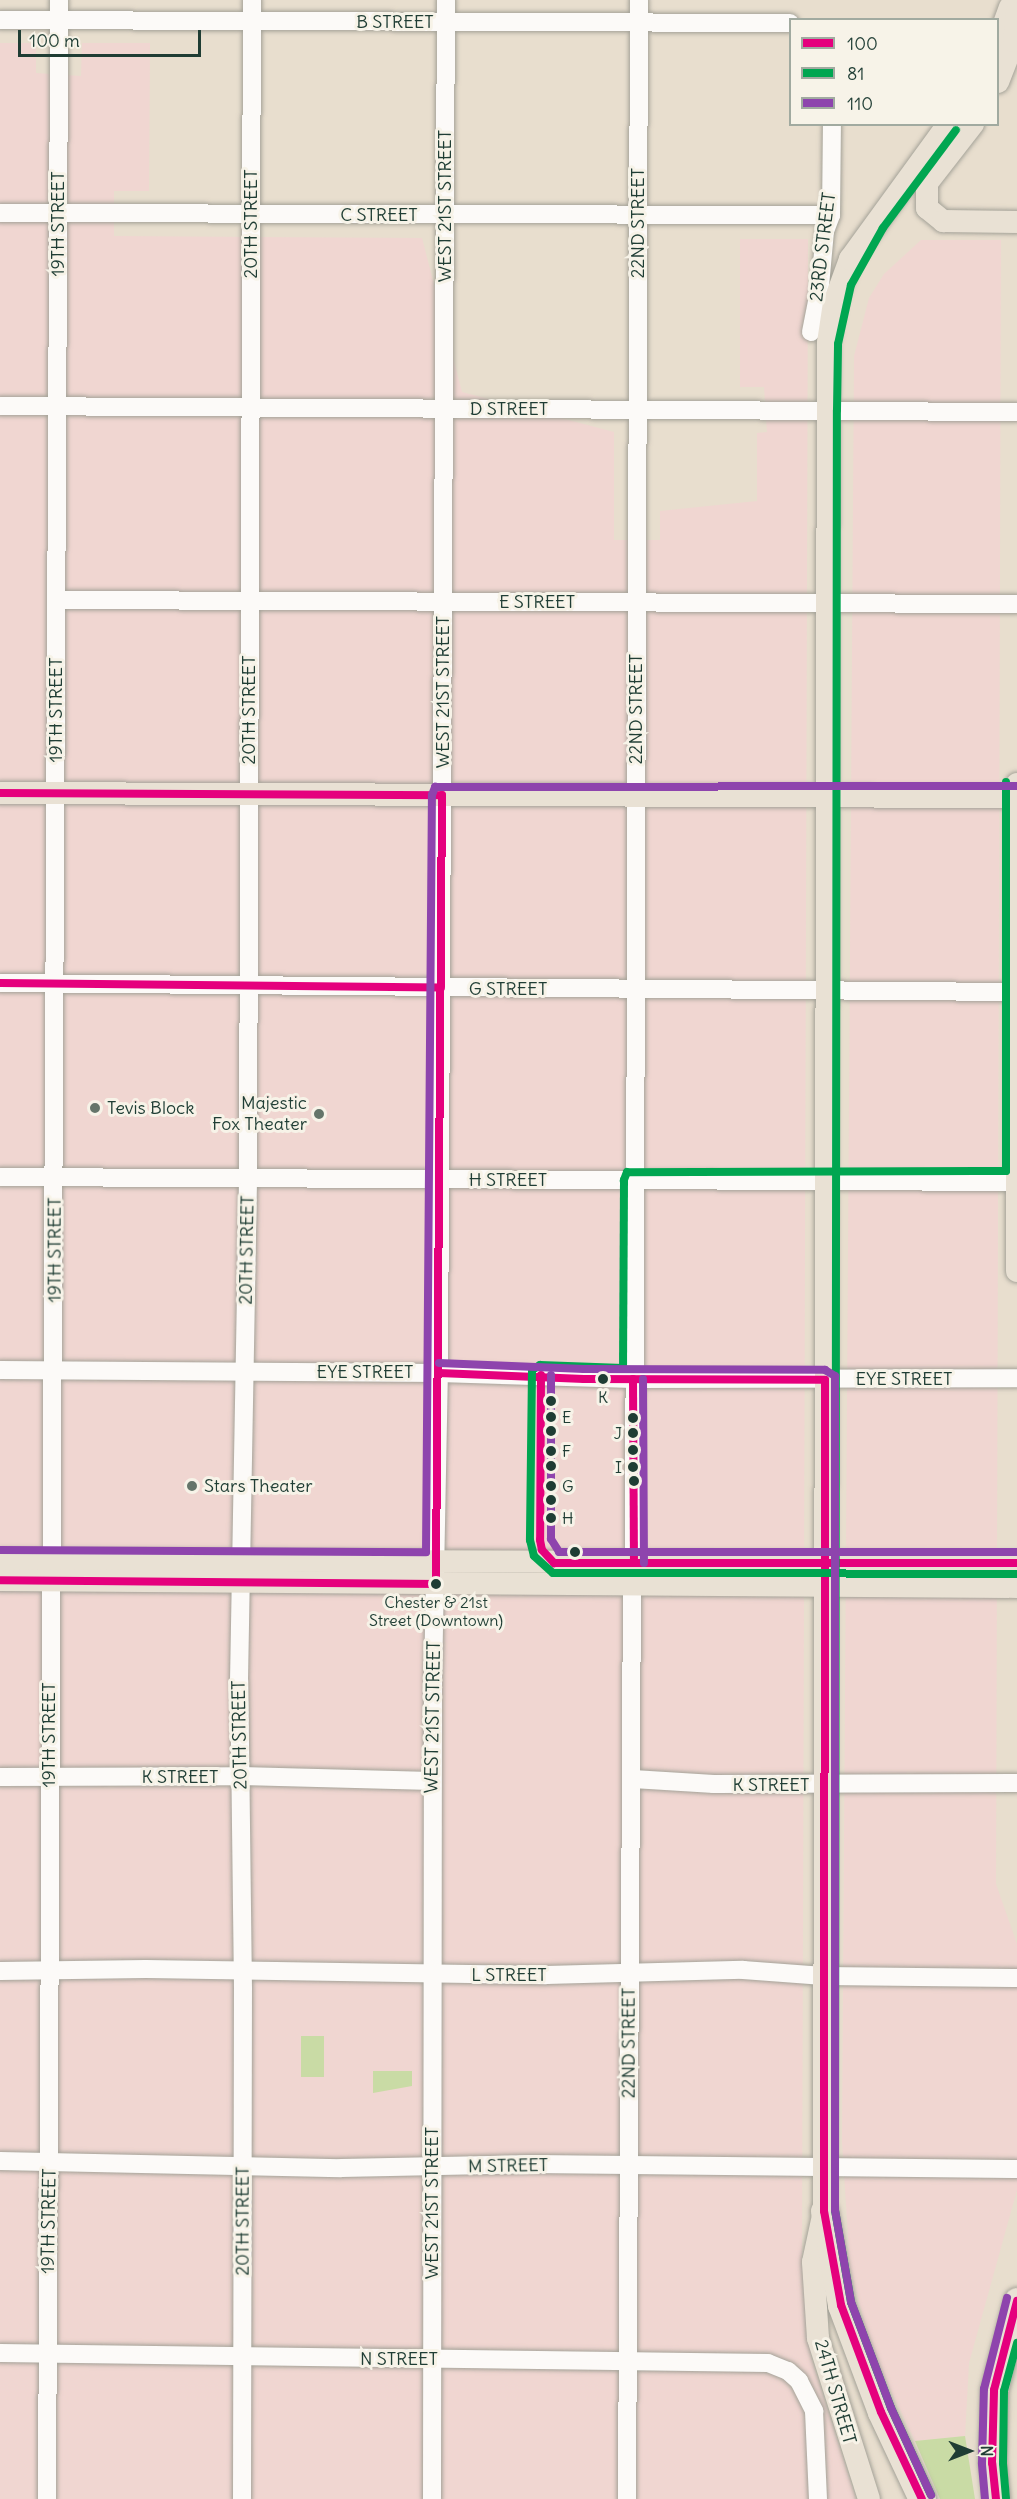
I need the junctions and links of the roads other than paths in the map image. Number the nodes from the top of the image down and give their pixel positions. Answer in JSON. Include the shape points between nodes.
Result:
{"nodes":[{"id":1,"x":59,"y":0,"type":"edge"},
{"id":2,"x":252,"y":0,"type":"edge"},
{"id":3,"x":446,"y":0,"type":"edge"},
{"id":4,"x":639,"y":0,"type":"edge"},
{"id":5,"x":1012,"y":0,"type":"edge"},
{"id":6,"x":1017,"y":13,"type":"edge"},
{"id":7,"x":0,"y":20,"type":"edge"},
{"id":8,"x":59,"y":21,"type":"junction"},
{"id":9,"x":252,"y":21,"type":"junction"},
{"id":10,"x":446,"y":22,"type":"junction"},
{"id":11,"x":639,"y":23,"type":"junction"},
{"id":12,"x":789,"y":23,"type":"edge"},
{"id":13,"x":999,"y":37,"type":"edge"},
{"id":14,"x":999,"y":79,"type":"edge"},
{"id":15,"x":832,"y":126,"type":"edge"},
{"id":16,"x":946,"y":126,"type":"edge"},
{"id":17,"x":971,"y":126,"type":"edge"},
{"id":18,"x":0,"y":213,"type":"edge"},
{"id":19,"x":58,"y":213,"type":"junction"},
{"id":20,"x":252,"y":214,"type":"junction"},
{"id":21,"x":445,"y":215,"type":"junction"},
{"id":22,"x":831,"y":215,"type":"junction"},
{"id":23,"x":638,"y":216,"type":"junction"},
{"id":24,"x":1017,"y":222,"type":"edge"},
{"id":25,"x":811,"y":332,"type":"dead end"},
{"id":26,"x":0,"y":406,"type":"edge"},
{"id":27,"x":57,"y":407,"type":"junction"},
{"id":28,"x":251,"y":407,"type":"junction"},
{"id":29,"x":444,"y":408,"type":"junction"},
{"id":30,"x":637,"y":409,"type":"junction"},
{"id":31,"x":827,"y":410,"type":"junction"},
{"id":32,"x":1017,"y":412,"type":"edge"},
{"id":33,"x":57,"y":600,"type":"junction"},
{"id":34,"x":250,"y":601,"type":"junction"},
{"id":35,"x":443,"y":602,"type":"junction"},
{"id":36,"x":636,"y":602,"type":"junction"},
{"id":37,"x":826,"y":603,"type":"junction"},
{"id":38,"x":1017,"y":604,"type":"edge"},
{"id":39,"x":1017,"y":782,"type":"edge"},
{"id":40,"x":0,"y":793,"type":"edge"},
{"id":41,"x":56,"y":793,"type":"junction"},
{"id":42,"x":249,"y":794,"type":"junction"},
{"id":43,"x":442,"y":795,"type":"junction"},
{"id":44,"x":636,"y":796,"type":"junction"},
{"id":45,"x":826,"y":797,"type":"junction"},
{"id":46,"x":1017,"y":797,"type":"edge"},
{"id":47,"x":56,"y":981,"type":"junction"},
{"id":48,"x":0,"y":983,"type":"edge"},
{"id":49,"x":250,"y":984,"type":"junction"},
{"id":50,"x":441,"y":988,"type":"junction"},
{"id":51,"x":635,"y":989,"type":"junction"},
{"id":52,"x":826,"y":990,"type":"junction"},
{"id":53,"x":1017,"y":992,"type":"edge"},
{"id":54,"x":56,"y":1176,"type":"junction"},
{"id":55,"x":0,"y":1177,"type":"edge"},
{"id":56,"x":248,"y":1178,"type":"junction"},
{"id":57,"x":441,"y":1179,"type":"junction"},
{"id":58,"x":634,"y":1180,"type":"junction"},
{"id":59,"x":825,"y":1181,"type":"junction"},
{"id":60,"x":1017,"y":1182,"type":"edge"},
{"id":61,"x":1017,"y":1271,"type":"edge"},
{"id":62,"x":0,"y":1370,"type":"edge"},
{"id":63,"x":245,"y":1371,"type":"junction"},
{"id":64,"x":54,"y":1372,"type":"junction"},
{"id":65,"x":439,"y":1373,"type":"junction"},
{"id":66,"x":1017,"y":1378,"type":"edge"},
{"id":67,"x":633,"y":1379,"type":"junction"},
{"id":68,"x":825,"y":1380,"type":"junction"},
{"id":69,"x":0,"y":1560,"type":"edge"},
{"id":70,"x":825,"y":1562,"type":"junction"},
{"id":71,"x":634,"y":1563,"type":"junction"},
{"id":72,"x":1017,"y":1563,"type":"edge"},
{"id":73,"x":49,"y":1571,"type":"junction"},
{"id":74,"x":241,"y":1573,"type":"junction"},
{"id":75,"x":436,"y":1573,"type":"junction"},
{"id":76,"x":0,"y":1580,"type":"edge"},
{"id":77,"x":825,"y":1586,"type":"junction"},
{"id":78,"x":632,"y":1587,"type":"junction"},
{"id":79,"x":1017,"y":1587,"type":"edge"},
{"id":80,"x":241,"y":1776,"type":"junction"},
{"id":81,"x":0,"y":1777,"type":"edge"},
{"id":82,"x":49,"y":1777,"type":"junction"},
{"id":83,"x":633,"y":1779,"type":"junction"},
{"id":84,"x":432,"y":1782,"type":"junction"},
{"id":85,"x":1017,"y":1783,"type":"edge"},
{"id":86,"x":825,"y":1785,"type":"junction"},
{"id":87,"x":48,"y":1970,"type":"junction"},
{"id":88,"x":243,"y":1970,"type":"junction"},
{"id":89,"x":0,"y":1971,"type":"edge"},
{"id":90,"x":629,"y":1971,"type":"junction"},
{"id":91,"x":432,"y":1975,"type":"junction"},
{"id":92,"x":824,"y":1976,"type":"junction"},
{"id":93,"x":1017,"y":1978,"type":"edge"},
{"id":94,"x":0,"y":2161,"type":"edge"},
{"id":95,"x":50,"y":2161,"type":"junction"},
{"id":96,"x":243,"y":2165,"type":"junction"},
{"id":97,"x":630,"y":2166,"type":"junction"},
{"id":98,"x":432,"y":2168,"type":"junction"},
{"id":99,"x":824,"y":2168,"type":"junction"},
{"id":100,"x":1017,"y":2169,"type":"edge"},
{"id":101,"x":824,"y":2211,"type":"junction"},
{"id":102,"x":1017,"y":2301,"type":"edge"},
{"id":103,"x":48,"y":2352,"type":"junction"},
{"id":104,"x":0,"y":2353,"type":"edge"},
{"id":105,"x":244,"y":2356,"type":"junction"},
{"id":106,"x":432,"y":2359,"type":"junction"},
{"id":107,"x":628,"y":2359,"type":"junction"},
{"id":108,"x":921,"y":2497,"type":"edge"},
{"id":109,"x":47,"y":2499,"type":"edge"},
{"id":110,"x":242,"y":2499,"type":"edge"},
{"id":111,"x":432,"y":2499,"type":"edge"},
{"id":112,"x":627,"y":2499,"type":"edge"},
{"id":113,"x":818,"y":2499,"type":"edge"},
{"id":114,"x":869,"y":2499,"type":"edge"},
{"id":115,"x":996,"y":2499,"type":"edge"}],
"edges":[{"from":1,"to":8,"type":"street","name":"19TH STREET"},
{"from":2,"to":9,"type":"street","name":"20TH STREET"},
{"from":3,"to":10,"type":"street","name":"WEST 21ST STREET"},
{"from":4,"to":11,"type":"street","name":"22ND STREET"},
{"from":5,"to":13,"type":"main road"},
{"from":6,"to":14,"type":"main road","via":[[1014,41]]},
{"from":7,"to":8,"type":"street","name":"B STREET"},
{"from":8,"to":9,"type":"street","name":"B STREET"},
{"from":8,"to":19,"type":"street","name":"19TH STREET"},
{"from":9,"to":10,"type":"street","name":"B STREET"},
{"from":9,"to":20,"type":"street","name":"20TH STREET"},
{"from":10,"to":11,"type":"street","name":"B STREET"},
{"from":10,"to":21,"type":"street","name":"WEST 21ST STREET"},
{"from":11,"to":12,"type":"street","name":"B STREET"},
{"from":11,"to":23,"type":"street","name":"22ND STREET"},
{"from":15,"to":22,"type":"street","name":"23RD STREET"},
{"from":16,"to":31,"type":"main road","via":[[874,222],[840,281],[828,343]]},
{"from":17,"to":24,"type":"main road","via":[[927,183],[927,208],[943,221]]},
{"from":18,"to":19,"type":"street","name":"C STREET"},
{"from":19,"to":20,"type":"street","name":"C STREET"},
{"from":19,"to":27,"type":"street","name":"19TH STREET"},
{"from":20,"to":21,"type":"street","name":"C STREET"},
{"from":20,"to":28,"type":"street","name":"20TH STREET"},
{"from":21,"to":23,"type":"street","name":"C STREET"},
{"from":21,"to":29,"type":"street","name":"WEST 21ST STREET"},
{"from":22,"to":23,"type":"street","name":"C STREET"},
{"from":22,"to":25,"type":"street","name":"23RD STREET","via":[[825,231]]},
{"from":23,"to":30,"type":"street","name":"22ND STREET"},
{"from":26,"to":27,"type":"street","name":"D STREET"},
{"from":27,"to":28,"type":"street","name":"D STREET"},
{"from":27,"to":33,"type":"street","name":"19TH STREET"},
{"from":28,"to":29,"type":"street","name":"D STREET"},
{"from":28,"to":34,"type":"street","name":"20TH STREET"},
{"from":29,"to":30,"type":"street","name":"D STREET"},
{"from":29,"to":35,"type":"street","name":"WEST 21ST STREET"},
{"from":30,"to":31,"type":"street","name":"D STREET"},
{"from":30,"to":36,"type":"street","name":"22ND STREET"},
{"from":31,"to":32,"type":"street","name":"D STREET"},
{"from":31,"to":37,"type":"main road"},
{"from":33,"to":34,"type":"street","name":"E STREET"},
{"from":33,"to":41,"type":"street","name":"19TH STREET"},
{"from":34,"to":35,"type":"street","name":"E STREET"},
{"from":34,"to":42,"type":"street","name":"20TH STREET"},
{"from":35,"to":36,"type":"street","name":"E STREET"},
{"from":35,"to":43,"type":"street","name":"WEST 21ST STREET"},
{"from":36,"to":37,"type":"street","name":"E STREET"},
{"from":36,"to":44,"type":"street","name":"22ND STREET"},
{"from":37,"to":38,"type":"street","name":"E STREET"},
{"from":37,"to":45,"type":"main road"},
{"from":39,"to":46,"type":"main road"},
{"from":40,"to":41,"type":"main road"},
{"from":41,"to":42,"type":"main road"},
{"from":41,"to":47,"type":"street","name":"19TH STREET"},
{"from":42,"to":43,"type":"main road"},
{"from":42,"to":49,"type":"street","name":"20TH STREET"},
{"from":43,"to":44,"type":"main road"},
{"from":43,"to":50,"type":"street","name":"WEST 21ST STREET"},
{"from":44,"to":45,"type":"main road"},
{"from":44,"to":51,"type":"street","name":"22ND STREET"},
{"from":45,"to":46,"type":"main road"},
{"from":45,"to":52,"type":"main road"},
{"from":46,"to":53,"type":"main road"},
{"from":47,"to":48,"type":"street","name":"G STREET"},
{"from":47,"to":49,"type":"street","name":"G STREET"},
{"from":47,"to":54,"type":"street","name":"19TH STREET"},
{"from":49,"to":50,"type":"street","name":"G STREET"},
{"from":49,"to":56,"type":"street","name":"20TH STREET"},
{"from":50,"to":51,"type":"street","name":"G STREET"},
{"from":50,"to":57,"type":"street","name":"WEST 21ST STREET"},
{"from":51,"to":52,"type":"street","name":"G STREET"},
{"from":51,"to":58,"type":"street","name":"22ND STREET"},
{"from":52,"to":53,"type":"street","name":"G STREET"},
{"from":52,"to":59,"type":"main road"},
{"from":53,"to":60,"type":"main road"},
{"from":54,"to":55,"type":"street","name":"H STREET"},
{"from":54,"to":56,"type":"street","name":"H STREET"},
{"from":54,"to":64,"type":"street","name":"19TH STREET"},
{"from":56,"to":57,"type":"street","name":"H STREET"},
{"from":56,"to":63,"type":"street","name":"20TH STREET"},
{"from":57,"to":58,"type":"street","name":"H STREET"},
{"from":57,"to":65,"type":"street","name":"WEST 21ST STREET"},
{"from":58,"to":59,"type":"street","name":"H STREET"},
{"from":58,"to":67,"type":"street","name":"22ND STREET"},
{"from":59,"to":60,"type":"street","name":"H STREET"},
{"from":59,"to":68,"type":"main road"},
{"from":60,"to":61,"type":"main road"},
{"from":62,"to":64,"type":"street","name":"EYE STREET"},
{"from":63,"to":64,"type":"street","name":"EYE STREET"},
{"from":63,"to":65,"type":"street","name":"EYE STREET"},
{"from":63,"to":74,"type":"street","name":"20TH STREET"},
{"from":64,"to":73,"type":"street","name":"19TH STREET"},
{"from":65,"to":67,"type":"street","name":"EYE STREET"},
{"from":65,"to":75,"type":"street","name":"WEST 21ST STREET"},
{"from":66,"to":68,"type":"street","name":"EYE STREET"},
{"from":67,"to":68,"type":"street","name":"EYE STREET"},
{"from":67,"to":71,"type":"street","name":"22ND STREET"},
{"from":68,"to":70,"type":"main road"},
{"from":69,"to":73,"type":"main road"},
{"from":70,"to":71,"type":"main road"},
{"from":70,"to":72,"type":"main road"},
{"from":70,"to":77,"type":"main road"},
{"from":71,"to":75,"type":"main road"},
{"from":73,"to":74,"type":"main road"},
{"from":73,"to":76,"type":"main road"},
{"from":73,"to":82,"type":"street","name":"19TH STREET"},
{"from":74,"to":75,"type":"main road"},
{"from":74,"to":80,"type":"street","name":"20TH STREET"},
{"from":75,"to":78,"type":"main road"},
{"from":75,"to":84,"type":"street","name":"WEST 21ST STREET"},
{"from":77,"to":78,"type":"main road"},
{"from":77,"to":79,"type":"main road"},
{"from":77,"to":86,"type":"main road"},
{"from":78,"to":83,"type":"street","name":"22ND STREET"},
{"from":80,"to":82,"type":"street","name":"K STREET"},
{"from":80,"to":84,"type":"street","name":"K STREET"},
{"from":80,"to":88,"type":"street","name":"20TH STREET"},
{"from":81,"to":82,"type":"street","name":"K STREET"},
{"from":82,"to":87,"type":"street","name":"19TH STREET"},
{"from":83,"to":86,"type":"street","name":"K STREET"},
{"from":83,"to":90,"type":"street","name":"22ND STREET"},
{"from":84,"to":91,"type":"street","name":"WEST 21ST STREET"},
{"from":85,"to":86,"type":"street","name":"K STREET"},
{"from":86,"to":92,"type":"main road"},
{"from":87,"to":88,"type":"street","name":"L STREET"},
{"from":87,"to":89,"type":"street","name":"L STREET"},
{"from":87,"to":95,"type":"street","name":"19TH STREET"},
{"from":88,"to":91,"type":"street","name":"L STREET"},
{"from":88,"to":96,"type":"street","name":"20TH STREET"},
{"from":90,"to":91,"type":"street","name":"L STREET"},
{"from":90,"to":92,"type":"street","name":"L STREET","via":[[743,1970]]},
{"from":90,"to":97,"type":"street","name":"22ND STREET"},
{"from":91,"to":98,"type":"street","name":"WEST 21ST STREET"},
{"from":92,"to":93,"type":"street","name":"L STREET"},
{"from":92,"to":99,"type":"main road"},
{"from":94,"to":95,"type":"street","name":"M STREET"},
{"from":95,"to":96,"type":"street","name":"M STREET"},
{"from":95,"to":103,"type":"street","name":"19TH STREET"},
{"from":96,"to":98,"type":"street","name":"M STREET"},
{"from":96,"to":105,"type":"street","name":"20TH STREET"},
{"from":97,"to":98,"type":"street","name":"M STREET"},
{"from":97,"to":99,"type":"street","name":"M STREET"},
{"from":97,"to":107,"type":"street","name":"22ND STREET"},
{"from":98,"to":106,"type":"street","name":"WEST 21ST STREET"},
{"from":99,"to":100,"type":"street","name":"M STREET"},
{"from":99,"to":101,"type":"main road"},
{"from":101,"to":108,"type":"highway","via":[[840,2305],[881,2412]]},
{"from":101,"to":114,"type":"main road","name":"24TH STREET","via":[[813,2262],[818,2338]]},
{"from":102,"to":115,"type":"highway","via":[[994,2391],[992,2463]]},
{"from":103,"to":104,"type":"street","name":"N STREET"},
{"from":103,"to":105,"type":"street","name":"N STREET"},
{"from":103,"to":109,"type":"street","name":"19TH STREET"},
{"from":105,"to":106,"type":"street","name":"N STREET"},
{"from":105,"to":110,"type":"street","name":"20TH STREET"},
{"from":106,"to":107,"type":"street","name":"N STREET"},
{"from":106,"to":111,"type":"street","name":"WEST 21ST STREET"},
{"from":107,"to":112,"type":"street","name":"22ND STREET"},
{"from":107,"to":113,"type":"street","name":"N STREET","via":[[752,2361],[779,2366],[794,2376],[814,2411]]}]}
